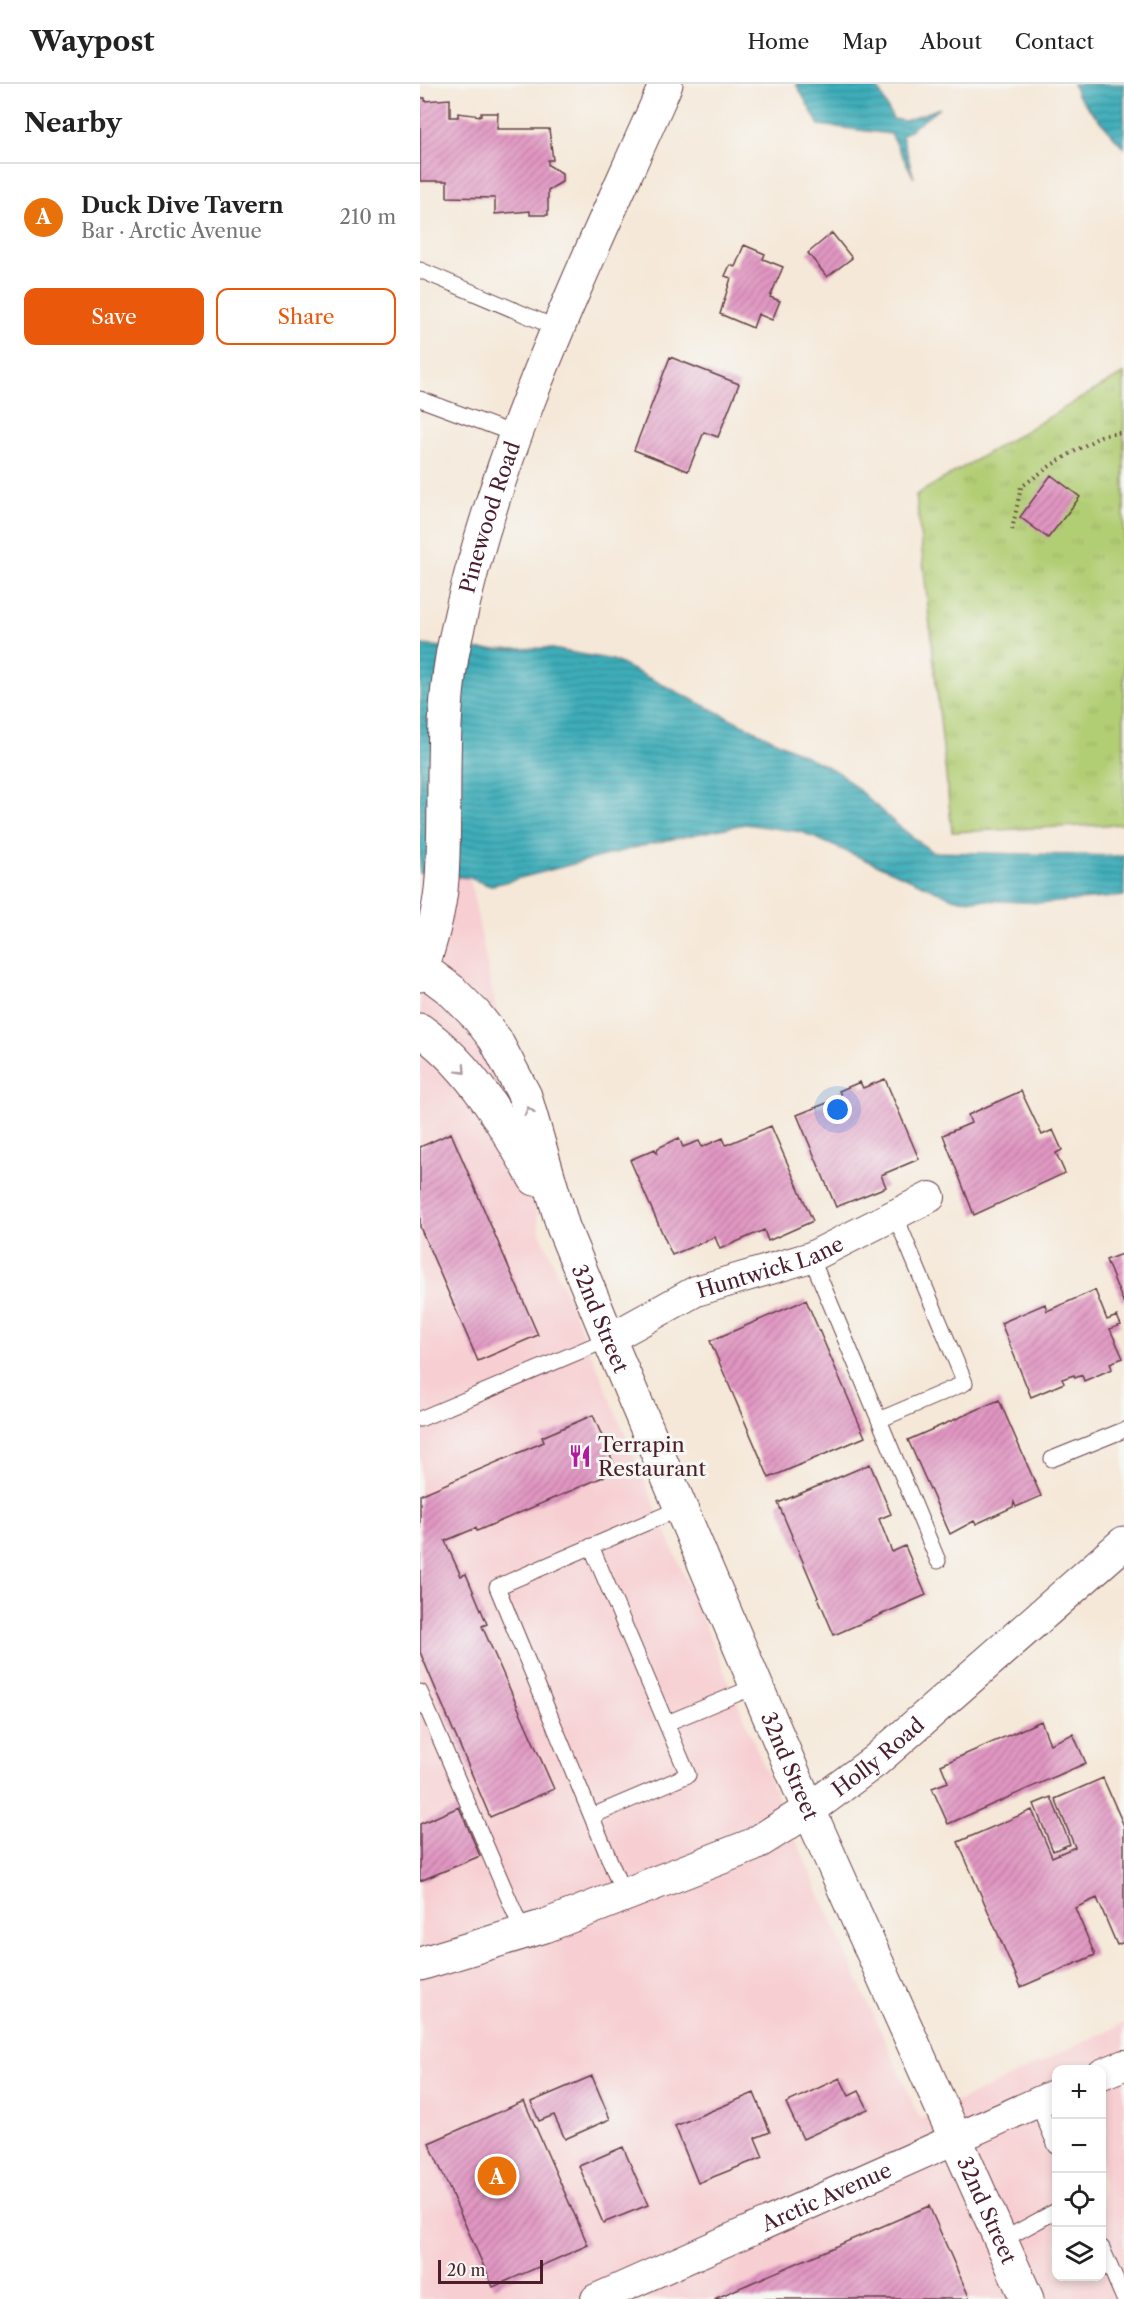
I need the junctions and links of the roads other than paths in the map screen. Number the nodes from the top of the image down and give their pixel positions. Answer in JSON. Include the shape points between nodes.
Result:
{"nodes":[{"id":1,"x":666,"y":84,"type":"edge"},
{"id":2,"x":420,"y":270,"type":"edge"},
{"id":3,"x":559,"y":328,"type":"junction"},
{"id":4,"x":420,"y":399,"type":"edge"},
{"id":5,"x":517,"y":435,"type":"junction"},
{"id":6,"x":421,"y":970,"type":"edge"},
{"id":7,"x":420,"y":1030,"type":"edge"},
{"id":8,"x":930,"y":1197,"type":"dead end"},
{"id":9,"x":895,"y":1215,"type":"junction"},
{"id":10,"x":563,"y":1227,"type":"junction"},
{"id":11,"x":811,"y":1257,"type":"junction"},
{"id":12,"x":609,"y":1340,"type":"junction"},
{"id":13,"x":420,"y":1419,"type":"edge"},
{"id":14,"x":879,"y":1420,"type":"junction"},
{"id":15,"x":1124,"y":1430,"type":"edge"},
{"id":16,"x":1052,"y":1458,"type":"dead end"},
{"id":17,"x":681,"y":1508,"type":"junction"},
{"id":18,"x":1124,"y":1543,"type":"edge"},
{"id":19,"x":591,"y":1546,"type":"junction"},
{"id":20,"x":938,"y":1561,"type":"dead end"},
{"id":21,"x":756,"y":1686,"type":"junction"},
{"id":22,"x":420,"y":1692,"type":"edge"},
{"id":23,"x":666,"y":1723,"type":"junction"},
{"id":24,"x":809,"y":1810,"type":"junction"},
{"id":25,"x":592,"y":1816,"type":"junction"},
{"id":26,"x":624,"y":1895,"type":"junction"},
{"id":27,"x":523,"y":1932,"type":"junction"},
{"id":28,"x":420,"y":1964,"type":"edge"},
{"id":29,"x":1124,"y":2065,"type":"edge"},
{"id":30,"x":1106,"y":2072,"type":"edge"},
{"id":31,"x":1047,"y":2098,"type":"edge"},
{"id":32,"x":1052,"y":2125,"type":"edge"},
{"id":33,"x":956,"y":2136,"type":"junction"},
{"id":34,"x":1052,"y":2213,"type":"edge"},
{"id":35,"x":1001,"y":2241,"type":"junction"},
{"id":36,"x":1106,"y":2261,"type":"edge"},
{"id":37,"x":1120,"y":2298,"type":"edge"},
{"id":38,"x":596,"y":2299,"type":"edge"},
{"id":39,"x":1027,"y":2299,"type":"edge"}],
"edges":[{"from":1,"to":3,"type":"street","name":"Pinewood Road"},
{"from":2,"to":3,"type":"lane"},
{"from":3,"to":5,"type":"street","name":"Pinewood Road"},
{"from":4,"to":5,"type":"lane"},
{"from":5,"to":6,"type":"street","name":"Pinewood Road","via":[[480,535],[455,638],[446,710],[442,880]]},
{"from":10,"to":6,"type":"street","name":"32nd Street","one_way":true,"via":[[525,1096],[511,1067],[476,1015]]},
{"from":7,"to":10,"type":"street","name":"32nd Street","one_way":true,"via":[[484,1095]]},
{"from":8,"to":9,"type":"street","name":"Huntwick Lane"},
{"from":9,"to":11,"type":"street","name":"Huntwick Lane"},
{"from":9,"to":14,"type":"lane","via":[[965,1383]]},
{"from":10,"to":12,"type":"street","name":"32nd Street"},
{"from":11,"to":12,"type":"street","name":"Huntwick Lane","via":[[696,1291]]},
{"from":11,"to":14,"type":"lane"},
{"from":12,"to":13,"type":"lane"},
{"from":12,"to":17,"type":"street","name":"32nd Street"},
{"from":14,"to":20,"type":"lane"},
{"from":15,"to":16,"type":"lane"},
{"from":17,"to":19,"type":"lane"},
{"from":17,"to":21,"type":"street","name":"32nd Street"},
{"from":18,"to":24,"type":"street","name":"Holly Road","via":[[875,1761]]},
{"from":19,"to":23,"type":"lane"},
{"from":19,"to":25,"type":"lane","via":[[496,1587]]},
{"from":21,"to":23,"type":"lane"},
{"from":21,"to":24,"type":"street","name":"32nd Street"},
{"from":22,"to":27,"type":"lane"},
{"from":23,"to":25,"type":"lane","via":[[688,1775]]},
{"from":24,"to":26,"type":"street","name":"Holly Road","via":[[753,1845]]},
{"from":24,"to":33,"type":"street","name":"32nd Street"},
{"from":25,"to":26,"type":"lane"},
{"from":26,"to":27,"type":"street","name":"Holly Road"},
{"from":27,"to":28,"type":"street","name":"Holly Road"},
{"from":29,"to":30,"type":"street"},
{"from":31,"to":32,"type":"lane"},
{"from":31,"to":33,"type":"street","name":"Arctic Avenue"},
{"from":33,"to":35,"type":"street","name":"32nd Street"},
{"from":33,"to":38,"type":"street","name":"Arctic Avenue"},
{"from":34,"to":35,"type":"lane"},
{"from":35,"to":39,"type":"street","name":"32nd Street"},
{"from":36,"to":37,"type":"lane"}]}
